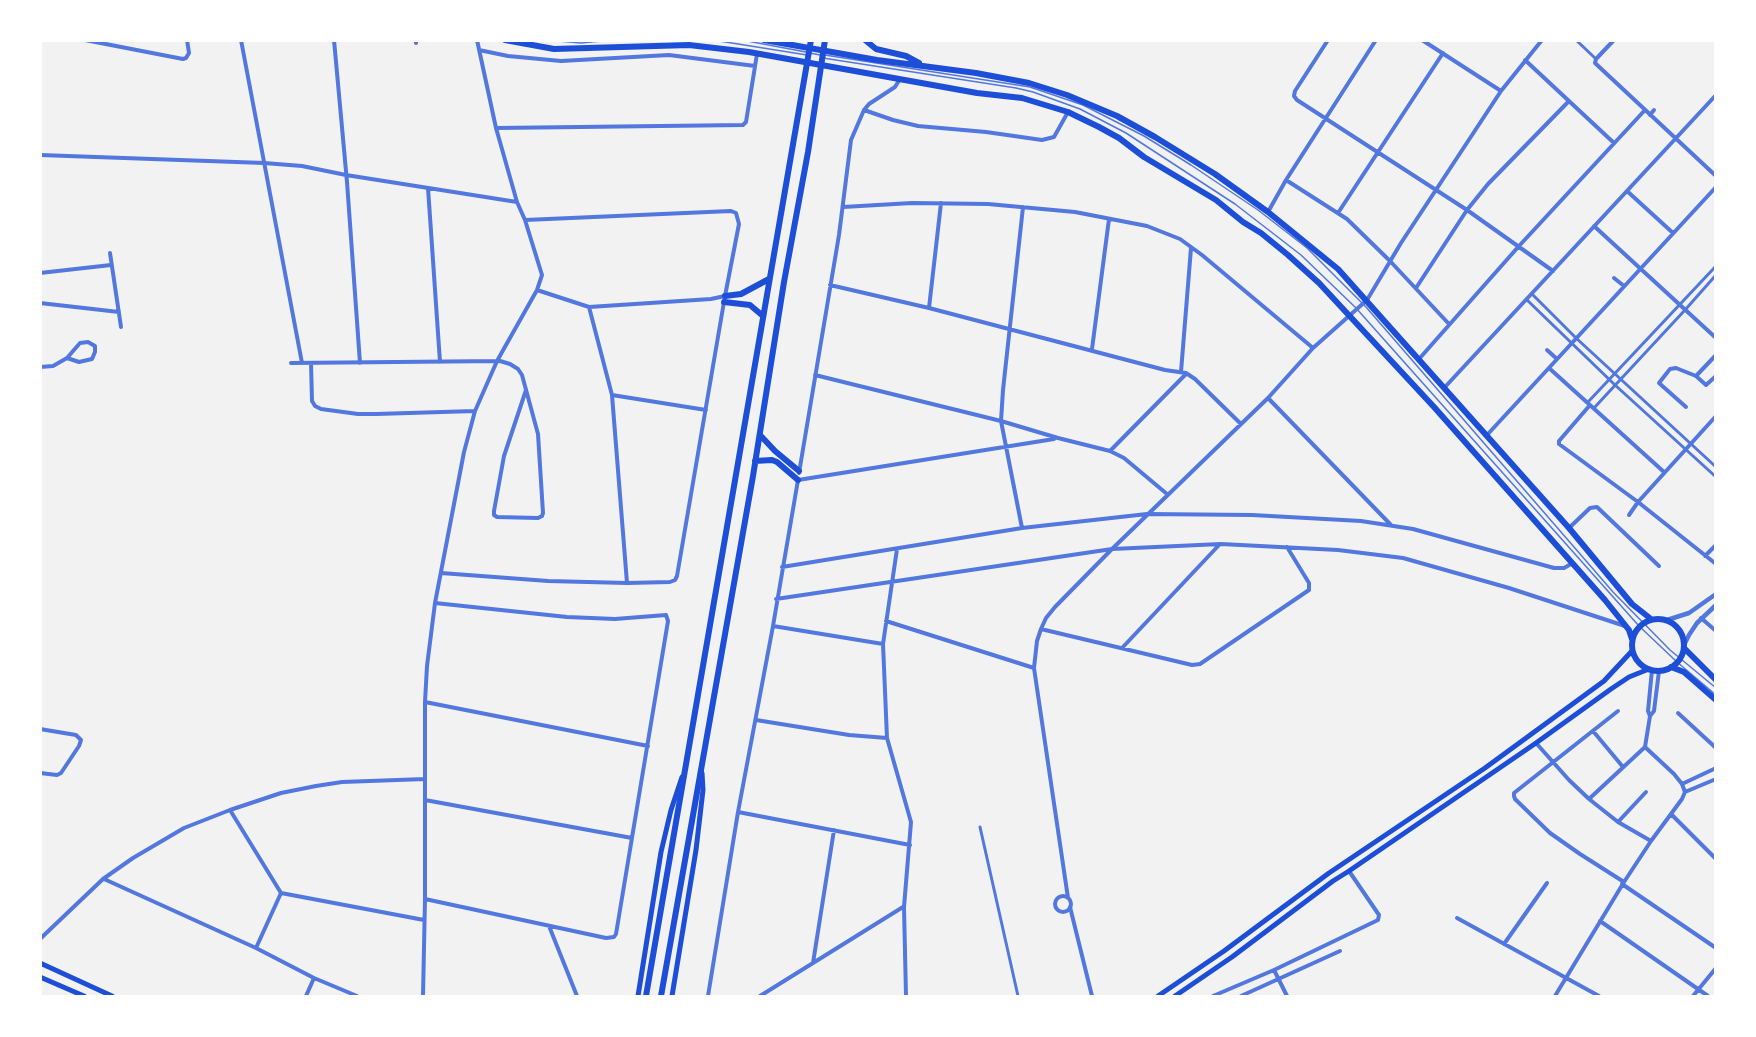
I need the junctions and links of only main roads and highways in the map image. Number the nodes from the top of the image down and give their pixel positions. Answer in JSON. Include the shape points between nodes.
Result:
{"nodes":[{"id":1,"x":504,"y":40,"type":"edge"},
{"id":2,"x":764,"y":40,"type":"edge"},
{"id":3,"x":811,"y":40,"type":"edge"},
{"id":4,"x":825,"y":40,"type":"edge"},
{"id":5,"x":865,"y":40,"type":"edge"},
{"id":6,"x":795,"y":52,"type":"junction"},
{"id":7,"x":843,"y":60,"type":"junction"},
{"id":8,"x":921,"y":65,"type":"junction"},
{"id":9,"x":769,"y":279,"type":"junction"},
{"id":10,"x":763,"y":316,"type":"junction"},
{"id":11,"x":760,"y":435,"type":"junction"},
{"id":12,"x":755,"y":461,"type":"junction"},
{"id":13,"x":799,"y":471,"type":"road end"},
{"id":14,"x":798,"y":480,"type":"road end"},
{"id":15,"x":1651,"y":619,"type":"junction"},
{"id":16,"x":1632,"y":639,"type":"junction"},
{"id":17,"x":1684,"y":646,"type":"junction"},
{"id":18,"x":1632,"y":651,"type":"junction"},
{"id":19,"x":1671,"y":668,"type":"junction"},
{"id":20,"x":1654,"y":670,"type":"junction"},
{"id":21,"x":1716,"y":680,"type":"edge"},
{"id":22,"x":1716,"y":700,"type":"edge"},
{"id":23,"x":701,"y":769,"type":"junction"},
{"id":24,"x":684,"y":770,"type":"junction"},
{"id":25,"x":40,"y":963,"type":"edge"},
{"id":26,"x":40,"y":976,"type":"edge"},
{"id":27,"x":84,"y":996,"type":"edge"},
{"id":28,"x":112,"y":996,"type":"edge"},
{"id":29,"x":638,"y":996,"type":"edge"},
{"id":30,"x":646,"y":996,"type":"edge"},
{"id":31,"x":661,"y":996,"type":"edge"},
{"id":32,"x":672,"y":996,"type":"edge"},
{"id":33,"x":1158,"y":996,"type":"edge"},
{"id":34,"x":1175,"y":996,"type":"edge"}],
"edges":[{"from":1,"to":6,"type":"main road","via":[[554,49],[689,45],[757,54]]},
{"from":2,"to":6,"type":"main road"},
{"from":3,"to":9,"type":"main road"},
{"from":4,"to":11,"type":"main road"},
{"from":5,"to":8,"type":"main road","via":[[876,49],[906,56]]},
{"from":6,"to":7,"type":"main road"},
{"from":6,"to":7,"type":"main road"},
{"from":7,"to":8,"type":"main road"},
{"from":7,"to":16,"type":"main road","via":[[900,80],[1022,98],[1068,112],[1119,138],[1261,233],[1349,315],[1627,627]]},
{"from":8,"to":15,"type":"main road","via":[[1029,83],[1117,116],[1215,174],[1268,212],[1338,269],[1632,604]]},
{"from":9,"to":10,"type":"main road"},
{"from":9,"to":10,"type":"main road","via":[[724,299],[750,305]]},
{"from":10,"to":24,"type":"main road"},
{"from":11,"to":12,"type":"main road"},
{"from":11,"to":13,"type":"main road"},
{"from":12,"to":14,"type":"main road","via":[[777,462]]},
{"from":12,"to":23,"type":"main road"},
{"from":15,"to":16,"type":"main road","via":[[1641,625]]},
{"from":15,"to":17,"type":"main road","via":[[1667,620],[1680,630]]},
{"from":16,"to":18,"type":"main road"},
{"from":17,"to":19,"type":"main road"},
{"from":17,"to":21,"type":"main road"},
{"from":18,"to":20,"type":"main road","via":[[1641,665]]},
{"from":18,"to":33,"type":"main road","via":[[1604,681],[1485,768],[1329,873]]},
{"from":19,"to":20,"type":"main road"},
{"from":19,"to":22,"type":"main road","via":[[1684,672]]},
{"from":20,"to":34,"type":"main road","via":[[1620,683],[1333,881]]},
{"from":23,"to":31,"type":"main road"},
{"from":23,"to":32,"type":"main road","via":[[703,790],[696,850]]},
{"from":24,"to":29,"type":"main road","via":[[661,852]]},
{"from":24,"to":30,"type":"main road"},
{"from":25,"to":28,"type":"main road"},
{"from":26,"to":27,"type":"main road"}]}
